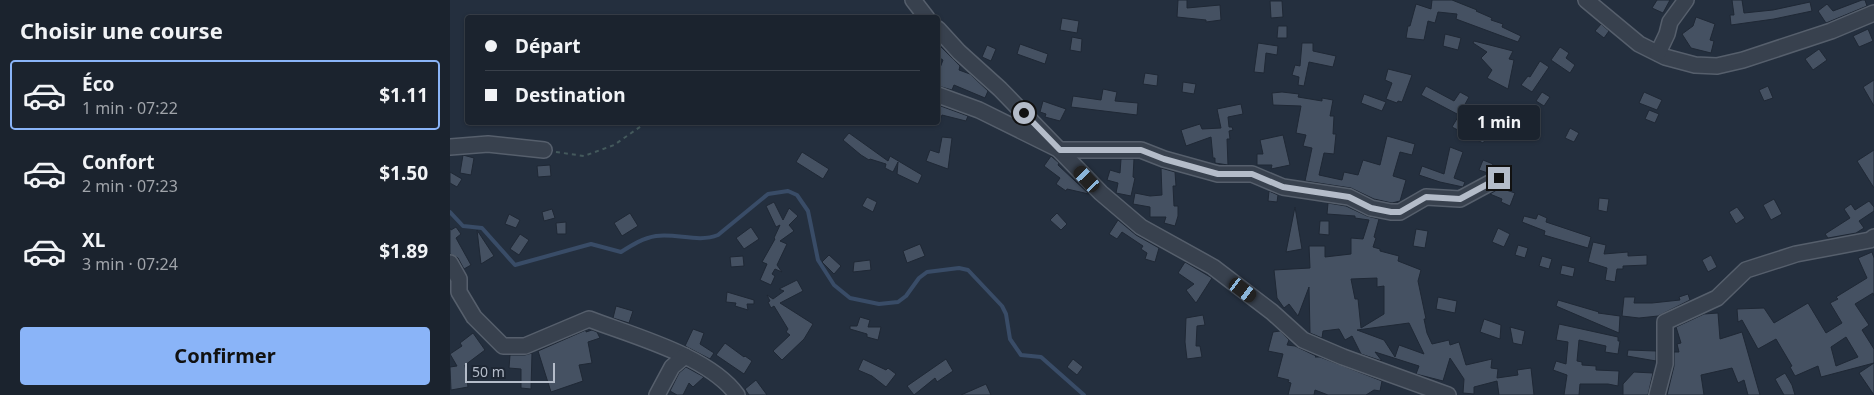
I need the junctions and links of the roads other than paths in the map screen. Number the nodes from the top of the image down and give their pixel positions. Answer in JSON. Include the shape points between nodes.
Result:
{"nodes":[{"id":1,"x":914,"y":0,"type":"edge"},
{"id":2,"x":1586,"y":0,"type":"edge"},
{"id":3,"x":1686,"y":0,"type":"edge"},
{"id":4,"x":1874,"y":13,"type":"edge"},
{"id":5,"x":925,"y":15,"type":"edge"},
{"id":6,"x":940,"y":30,"type":"edge"},
{"id":7,"x":1658,"y":54,"type":"junction"},
{"id":8,"x":940,"y":96,"type":"edge"},
{"id":9,"x":450,"y":147,"type":"edge"},
{"id":10,"x":544,"y":150,"type":"road end"},
{"id":11,"x":1060,"y":150,"type":"junction"},
{"id":12,"x":1499,"y":178,"type":"dead end"},
{"id":13,"x":1874,"y":237,"type":"edge"},
{"id":14,"x":450,"y":263,"type":"edge"},
{"id":15,"x":685,"y":356,"type":"junction"},
{"id":16,"x":657,"y":395,"type":"edge"},
{"id":17,"x":737,"y":395,"type":"edge"},
{"id":18,"x":1448,"y":395,"type":"edge"},
{"id":19,"x":1657,"y":395,"type":"edge"}],
"edges":[{"from":1,"to":5,"type":"street"},
{"from":2,"to":7,"type":"street","via":[[1639,44]]},
{"from":3,"to":7,"type":"street","via":[[1670,22]]},
{"from":4,"to":7,"type":"street","via":[[1822,34],[1717,66],[1696,65]]},
{"from":6,"to":11,"type":"street"},
{"from":8,"to":11,"type":"street","via":[[979,110]]},
{"from":9,"to":10,"type":"street","via":[[488,144]]},
{"from":11,"to":12,"type":"street","via":[[1141,150],[1218,174],[1252,174],[1283,187],[1349,197],[1371,208],[1391,212],[1400,212],[1426,197],[1460,199]]},
{"from":11,"to":18,"type":"street","via":[[1101,193],[1141,226],[1214,267],[1303,340]]},
{"from":13,"to":19,"type":"street","via":[[1796,254],[1746,270],[1717,298],[1665,322],[1665,364]]},
{"from":14,"to":15,"type":"street","via":[[459,278],[459,292],[474,317],[503,346],[525,346],[589,319]]},
{"from":15,"to":16,"type":"street","via":[[672,367]]},
{"from":15,"to":17,"type":"street","via":[[711,370]]}]}
